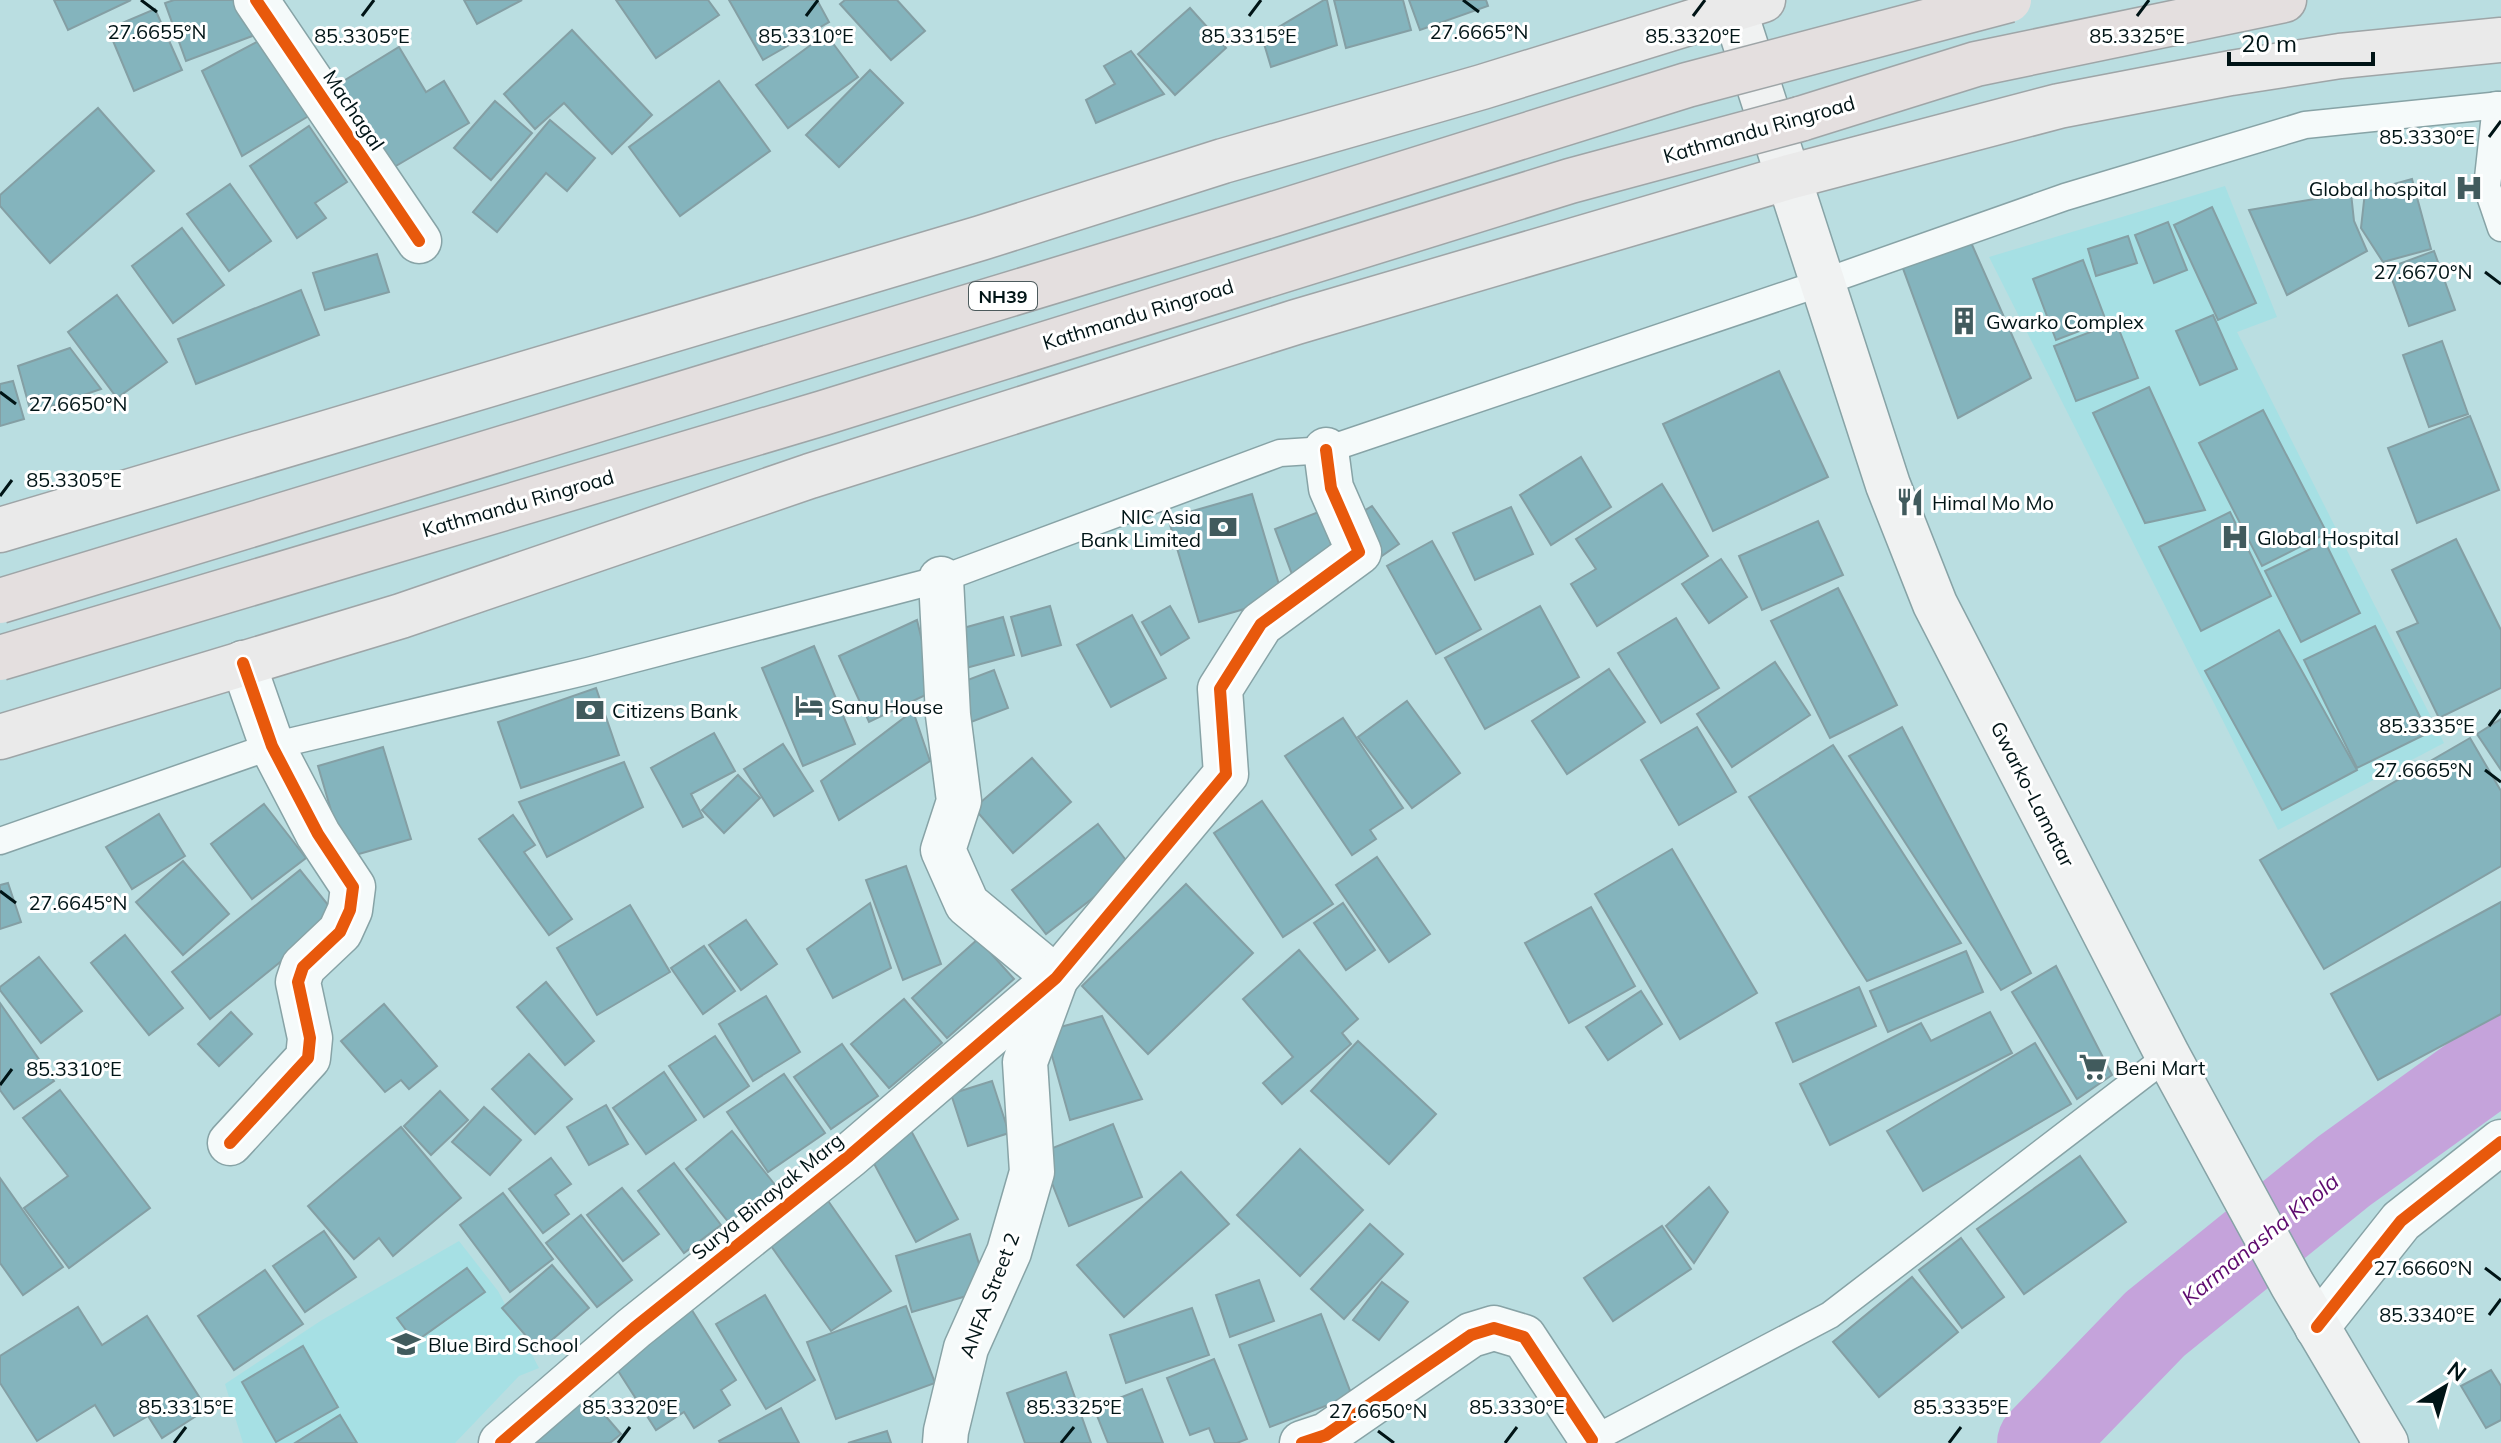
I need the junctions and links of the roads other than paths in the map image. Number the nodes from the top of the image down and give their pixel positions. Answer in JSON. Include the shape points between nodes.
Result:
{"nodes":[{"id":1,"x":256,"y":0,"type":"edge"},
{"id":2,"x":2009,"y":0,"type":"edge"},
{"id":3,"x":2284,"y":0,"type":"edge"},
{"id":4,"x":1743,"y":3,"type":"edge"},
{"id":5,"x":2501,"y":40,"type":"edge"},
{"id":6,"x":2498,"y":105,"type":"edge"},
{"id":7,"x":1789,"y":177,"type":"junction"},
{"id":8,"x":2501,"y":228,"type":"edge"},
{"id":9,"x":419,"y":241,"type":"dead end"},
{"id":10,"x":1824,"y":282,"type":"junction"},
{"id":11,"x":1326,"y":450,"type":"junction"},
{"id":12,"x":0,"y":530,"type":"edge"},
{"id":13,"x":941,"y":579,"type":"junction"},
{"id":14,"x":0,"y":601,"type":"edge"},
{"id":15,"x":0,"y":658,"type":"edge"},
{"id":16,"x":243,"y":663,"type":"junction"},
{"id":17,"x":0,"y":737,"type":"edge"},
{"id":18,"x":272,"y":746,"type":"junction"},
{"id":19,"x":0,"y":841,"type":"edge"},
{"id":20,"x":1056,"y":978,"type":"junction"},
{"id":21,"x":2168,"y":1056,"type":"junction"},
{"id":22,"x":2501,"y":1142,"type":"edge"},
{"id":23,"x":230,"y":1143,"type":"dead end"},
{"id":24,"x":2317,"y":1327,"type":"junction"},
{"id":25,"x":1593,"y":1441,"type":"edge"},
{"id":26,"x":501,"y":1443,"type":"edge"},
{"id":27,"x":945,"y":1443,"type":"edge"},
{"id":28,"x":1302,"y":1443,"type":"edge"},
{"id":29,"x":2386,"y":1443,"type":"edge"}],
"edges":[{"from":1,"to":9,"type":"street","name":"Machagal"},
{"from":2,"to":14,"type":"highway","number":"NH39","bridge":true,"via":[[1687,85]]},
{"from":3,"to":15,"type":"highway","name":"Kathmandu Ringroad","bridge":true,"via":[[1976,64],[1800,119],[1570,181],[823,413]]},
{"from":4,"to":7,"type":"main road","name":"Gwarko-Lamatar"},
{"from":4,"to":12,"type":"main road","via":[[1482,87]]},
{"from":5,"to":7,"type":"main road","via":[[2340,56],[2121,94]]},
{"from":6,"to":8,"type":"lane","via":[[2487,187]]},
{"from":6,"to":10,"type":"lane","via":[[2305,125],[2065,197]]},
{"from":7,"to":10,"type":"main road","name":"Gwarko-Lamatar"},
{"from":7,"to":16,"type":"main road","via":[[1296,322]]},
{"from":10,"to":11,"type":"lane"},
{"from":10,"to":21,"type":"main road","name":"Gwarko-Lamatar","via":[[1888,485],[1935,604]]},
{"from":11,"to":13,"type":"lane","via":[[1280,453]]},
{"from":11,"to":20,"type":"street","via":[[1331,488],[1359,552],[1261,624],[1220,689],[1226,774]]},
{"from":13,"to":18,"type":"lane"},
{"from":13,"to":20,"type":"street","via":[[948,715],[959,801],[943,850],[967,904]]},
{"from":16,"to":17,"type":"main road"},
{"from":16,"to":18,"type":"street"},
{"from":18,"to":19,"type":"lane"},
{"from":18,"to":23,"type":"street","via":[[353,887],[340,932],[303,967],[298,982],[310,1038],[308,1058]]},
{"from":20,"to":26,"type":"street","name":"Surya Binayak Marg"},
{"from":20,"to":27,"type":"street","name":"ANFA Street 2","via":[[1025,1062],[1032,1172],[1009,1252],[966,1348]]},
{"from":21,"to":24,"type":"main road","name":"Gwarko-Lamatar"},
{"from":21,"to":25,"type":"lane","via":[[1830,1315]]},
{"from":22,"to":24,"type":"street","via":[[2401,1221]]},
{"from":24,"to":29,"type":"main road","name":"Gwarko-Lamatar"},
{"from":25,"to":28,"type":"street","via":[[1524,1337],[1494,1328],[1471,1335],[1326,1435]]}]}
